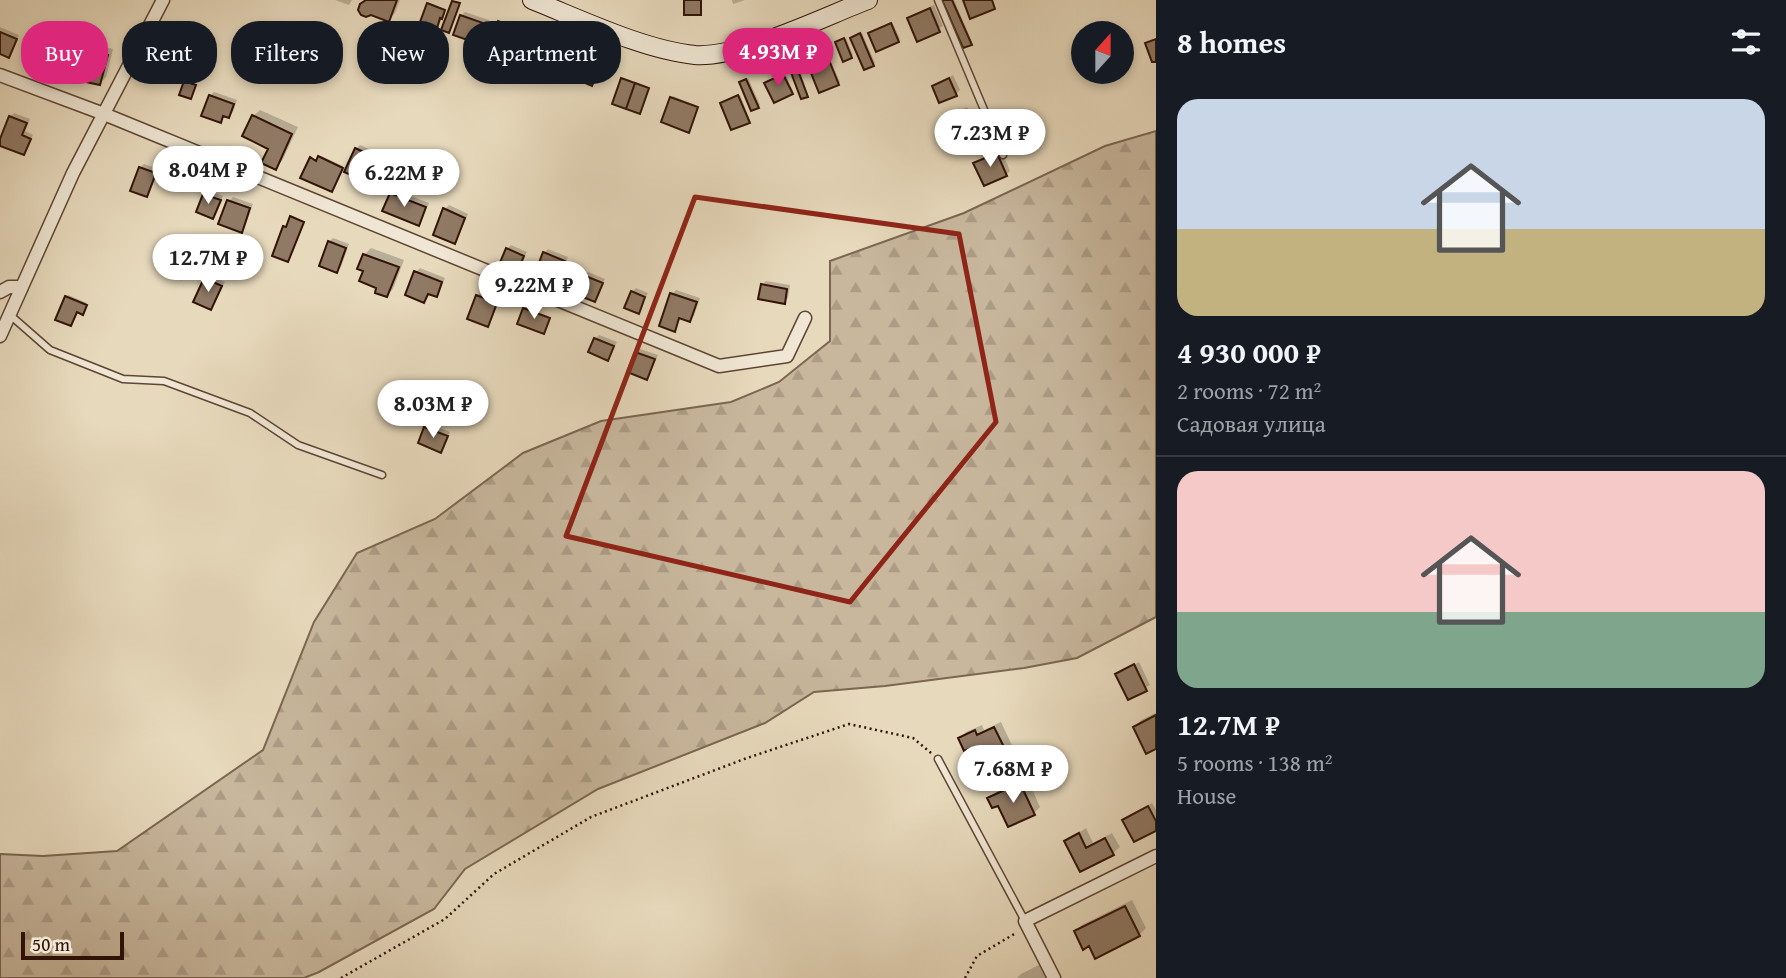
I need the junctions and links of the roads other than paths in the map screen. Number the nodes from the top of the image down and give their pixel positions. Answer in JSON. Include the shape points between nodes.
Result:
{"nodes":[{"id":1,"x":163,"y":0,"type":"edge"},
{"id":2,"x":532,"y":0,"type":"edge"},
{"id":3,"x":868,"y":0,"type":"edge"},
{"id":4,"x":938,"y":0,"type":"edge"},
{"id":5,"x":0,"y":75,"type":"edge"},
{"id":6,"x":104,"y":114,"type":"junction"},
{"id":7,"x":1003,"y":155,"type":"dead end"},
{"id":8,"x":22,"y":287,"type":"junction"},
{"id":9,"x":0,"y":292,"type":"edge"},
{"id":10,"x":9,"y":315,"type":"junction"},
{"id":11,"x":806,"y":318,"type":"dead end"},
{"id":12,"x":0,"y":336,"type":"edge"},
{"id":13,"x":382,"y":475,"type":"dead end"},
{"id":14,"x":939,"y":759,"type":"road end"},
{"id":15,"x":1156,"y":856,"type":"edge"},
{"id":16,"x":1027,"y":924,"type":"junction"},
{"id":17,"x":1054,"y":978,"type":"edge"}],
"edges":[{"from":1,"to":6,"type":"street"},
{"from":2,"to":3,"type":"street","via":[[639,40],[696,55],[751,46]]},
{"from":4,"to":7,"type":"lane"},
{"from":5,"to":6,"type":"street"},
{"from":6,"to":8,"type":"street"},
{"from":6,"to":11,"type":"street","via":[[719,366],[787,356]]},
{"from":8,"to":9,"type":"street"},
{"from":8,"to":10,"type":"street"},
{"from":10,"to":12,"type":"street"},
{"from":10,"to":13,"type":"lane","via":[[50,350],[123,379],[164,381],[250,413],[298,445]]},
{"from":14,"to":16,"type":"lane"},
{"from":15,"to":16,"type":"street"},
{"from":16,"to":17,"type":"street"}]}
